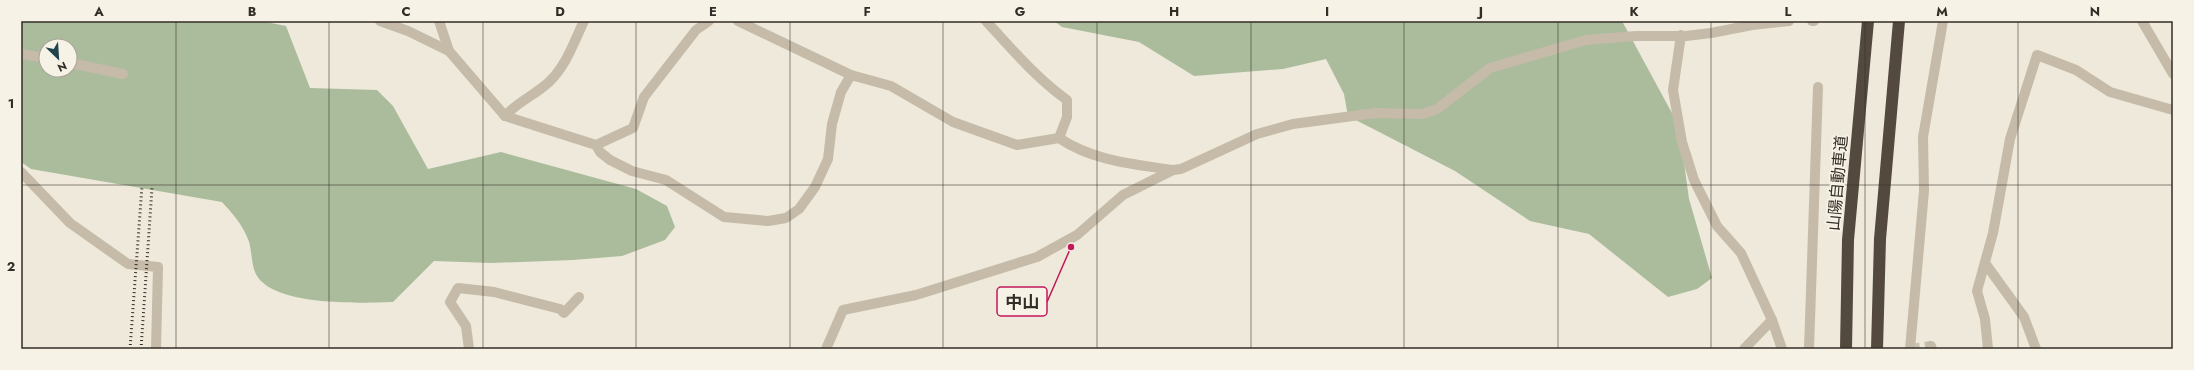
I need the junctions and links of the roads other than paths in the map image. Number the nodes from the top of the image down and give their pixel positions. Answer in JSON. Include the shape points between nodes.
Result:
{"nodes":[{"id":1,"x":380,"y":21,"type":"edge"},
{"id":2,"x":439,"y":21,"type":"edge"},
{"id":3,"x":584,"y":21,"type":"edge"},
{"id":4,"x":709,"y":21,"type":"edge"},
{"id":5,"x":738,"y":21,"type":"edge"},
{"id":6,"x":986,"y":21,"type":"edge"},
{"id":7,"x":1789,"y":21,"type":"edge"},
{"id":8,"x":1868,"y":21,"type":"edge"},
{"id":9,"x":1899,"y":21,"type":"edge"},
{"id":10,"x":1943,"y":21,"type":"edge"},
{"id":11,"x":2142,"y":21,"type":"edge"},
{"id":12,"x":1751,"y":23,"type":"edge"},
{"id":13,"x":1681,"y":35,"type":"junction"},
{"id":14,"x":449,"y":51,"type":"junction"},
{"id":15,"x":21,"y":54,"type":"edge"},
{"id":16,"x":38,"y":57,"type":"edge"},
{"id":17,"x":78,"y":65,"type":"edge"},
{"id":18,"x":122,"y":74,"type":"dead end"},
{"id":19,"x":2173,"y":74,"type":"edge"},
{"id":20,"x":851,"y":75,"type":"junction"},
{"id":21,"x":1818,"y":87,"type":"dead end"},
{"id":22,"x":2173,"y":110,"type":"edge"},
{"id":23,"x":505,"y":116,"type":"junction"},
{"id":24,"x":1060,"y":138,"type":"junction"},
{"id":25,"x":596,"y":145,"type":"junction"},
{"id":26,"x":1173,"y":170,"type":"junction"},
{"id":27,"x":21,"y":172,"type":"edge"},
{"id":28,"x":1984,"y":263,"type":"junction"},
{"id":29,"x":578,"y":297,"type":"dead end"},
{"id":30,"x":1772,"y":320,"type":"junction"},
{"id":31,"x":156,"y":349,"type":"edge"},
{"id":32,"x":469,"y":349,"type":"edge"},
{"id":33,"x":826,"y":349,"type":"edge"},
{"id":34,"x":1744,"y":349,"type":"edge"},
{"id":35,"x":1782,"y":349,"type":"edge"},
{"id":36,"x":1809,"y":349,"type":"edge"},
{"id":37,"x":1846,"y":349,"type":"edge"},
{"id":38,"x":1878,"y":349,"type":"edge"},
{"id":39,"x":1910,"y":349,"type":"edge"},
{"id":40,"x":1988,"y":349,"type":"edge"},
{"id":41,"x":2036,"y":349,"type":"edge"}],
"edges":[{"from":1,"to":14,"type":"street"},
{"from":2,"to":14,"type":"street"},
{"from":3,"to":23,"type":"street","via":[[562,67],[548,82],[513,107]]},
{"from":4,"to":25,"type":"street","via":[[696,30],[644,97],[633,128]]},
{"from":5,"to":20,"type":"street"},
{"from":6,"to":24,"type":"street","via":[[1027,66],[1067,100],[1067,117]]},
{"from":7,"to":12,"type":"street"},
{"from":8,"to":37,"type":"highway","name":"山陽自動車道","via":[[1848,240]]},
{"from":9,"to":38,"type":"highway","via":[[1880,239]]},
{"from":10,"to":39,"type":"street","via":[[1923,136],[1924,191]]},
{"from":11,"to":19,"type":"street"},
{"from":12,"to":13,"type":"street","via":[[1711,33]]},
{"from":13,"to":26,"type":"street","via":[[1586,40],[1559,47],[1490,68],[1437,109],[1423,114],[1375,113],[1293,124],[1256,134],[1181,169]]},
{"from":13,"to":30,"type":"street","via":[[1672,90],[1682,142],[1694,180],[1717,226],[1741,253]]},
{"from":14,"to":23,"type":"street"},
{"from":15,"to":16,"type":"street"},
{"from":17,"to":18,"type":"street"},
{"from":20,"to":24,"type":"street","via":[[891,86],[953,122],[1017,145]]},
{"from":20,"to":25,"type":"street","via":[[841,92],[832,124],[828,159],[815,187],[799,209],[786,218],[768,221],[724,217],[666,180],[632,171],[610,160]]},
{"from":21,"to":36,"type":"street"},
{"from":22,"to":28,"type":"street","via":[[2110,92],[2076,70],[2037,55],[2010,139],[1993,233]]},
{"from":23,"to":25,"type":"street"},
{"from":24,"to":26,"type":"street","via":[[1072,147],[1099,158]]},
{"from":26,"to":33,"type":"street","via":[[1123,195],[1077,236],[1037,257],[916,295],[842,310]]},
{"from":27,"to":31,"type":"street","via":[[70,223],[128,264],[158,267]]},
{"from":28,"to":40,"type":"street","via":[[1977,291],[1985,319]]},
{"from":28,"to":41,"type":"street","via":[[2024,317]]},
{"from":29,"to":32,"type":"street","via":[[564,313],[560,309],[494,292],[458,288],[450,302],[466,326]]},
{"from":30,"to":34,"type":"street"},
{"from":30,"to":35,"type":"street"}]}
